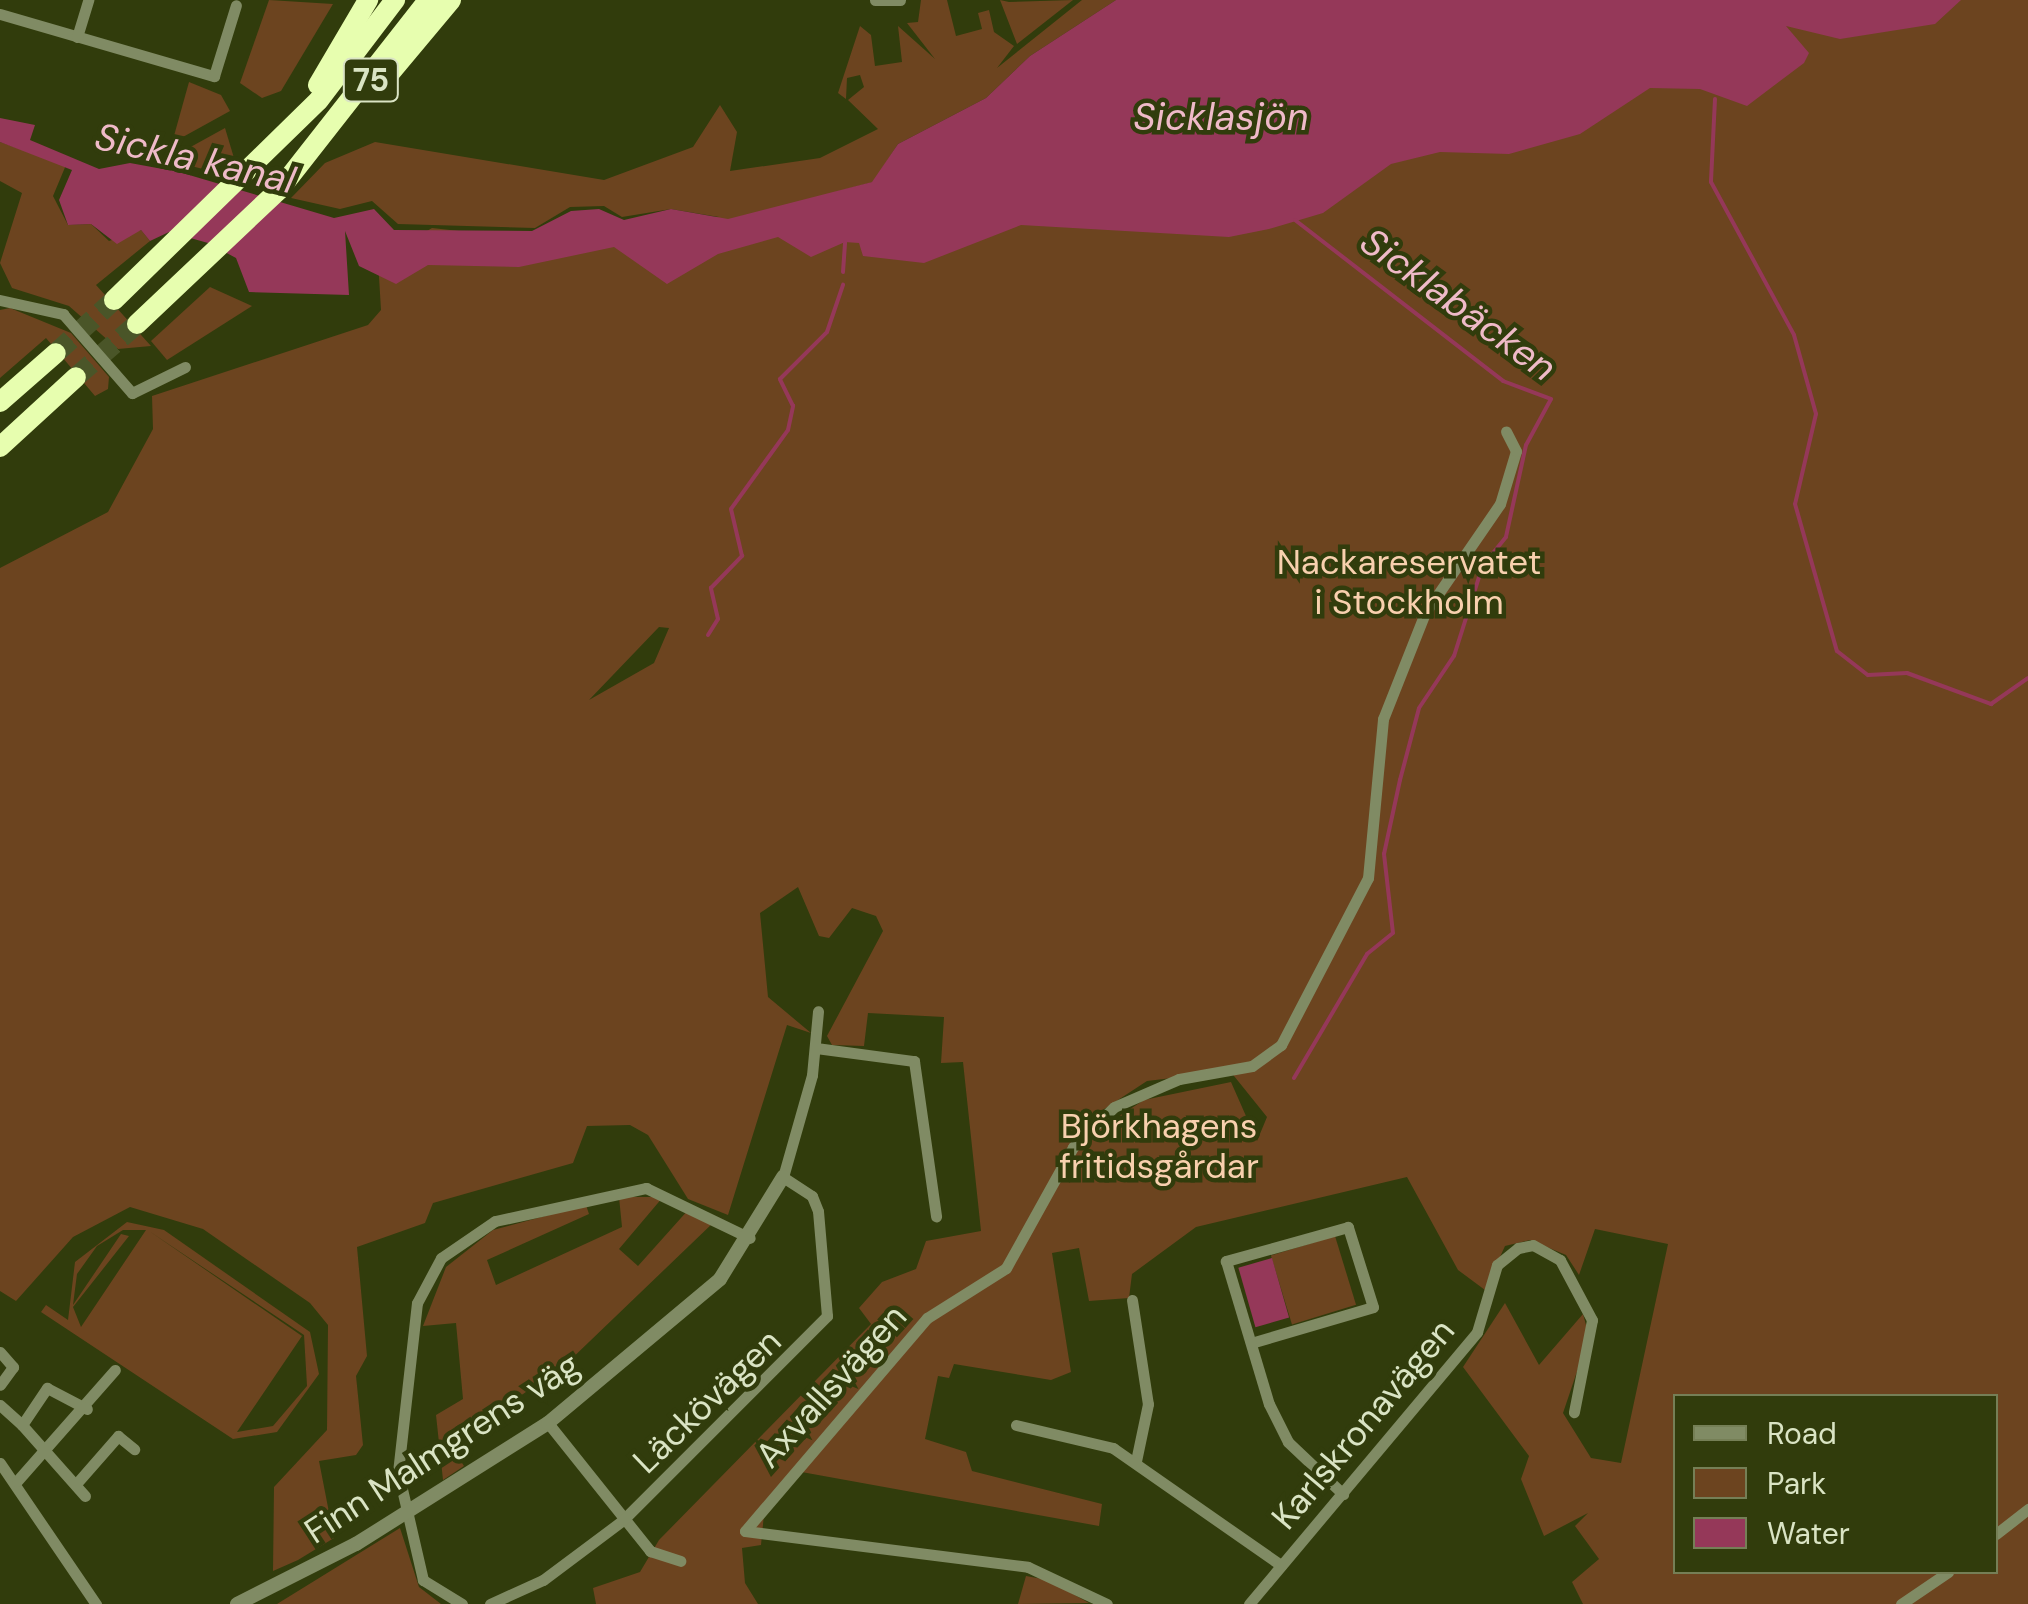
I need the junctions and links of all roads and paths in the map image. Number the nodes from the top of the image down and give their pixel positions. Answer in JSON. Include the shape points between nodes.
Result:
{"nodes":[{"id":1,"x":88,"y":0,"type":"edge"},
{"id":2,"x":368,"y":0,"type":"edge"},
{"id":3,"x":395,"y":0,"type":"edge"},
{"id":4,"x":428,"y":0,"type":"edge"},
{"id":5,"x":451,"y":0,"type":"edge"},
{"id":6,"x":875,"y":0,"type":"edge"},
{"id":7,"x":900,"y":0,"type":"edge"},
{"id":8,"x":236,"y":5,"type":"dead end"},
{"id":9,"x":0,"y":14,"type":"edge"},
{"id":10,"x":77,"y":37,"type":"junction"},
{"id":11,"x":310,"y":156,"type":"junction"},
{"id":12,"x":250,"y":174,"type":"junction"},
{"id":13,"x":0,"y":300,"type":"edge"},
{"id":14,"x":114,"y":300,"type":"tunnel mouth"},
{"id":15,"x":137,"y":324,"type":"tunnel mouth"},
{"id":16,"x":56,"y":353,"type":"tunnel mouth"},
{"id":17,"x":186,"y":368,"type":"dead end"},
{"id":18,"x":76,"y":377,"type":"tunnel mouth"},
{"id":19,"x":0,"y":402,"type":"edge"},
{"id":20,"x":1506,"y":430,"type":"dead end"},
{"id":21,"x":0,"y":447,"type":"edge"},
{"id":22,"x":818,"y":1011,"type":"dead end"},
{"id":23,"x":816,"y":1048,"type":"junction"},
{"id":24,"x":784,"y":1177,"type":"junction"},
{"id":25,"x":936,"y":1216,"type":"dead end"},
{"id":26,"x":750,"y":1238,"type":"junction"},
{"id":27,"x":1132,"y":1300,"type":"dead end"},
{"id":28,"x":1251,"y":1343,"type":"junction"},
{"id":29,"x":0,"y":1352,"type":"edge"},
{"id":30,"x":115,"y":1370,"type":"dead end"},
{"id":31,"x":0,"y":1385,"type":"edge"},
{"id":32,"x":0,"y":1405,"type":"edge"},
{"id":33,"x":87,"y":1409,"type":"junction"},
{"id":34,"x":1574,"y":1412,"type":"dead end"},
{"id":35,"x":548,"y":1423,"type":"junction"},
{"id":36,"x":22,"y":1425,"type":"junction"},
{"id":37,"x":1016,"y":1425,"type":"dead end"},
{"id":38,"x":134,"y":1449,"type":"dead end"},
{"id":39,"x":46,"y":1458,"type":"junction"},
{"id":40,"x":1136,"y":1460,"type":"junction"},
{"id":41,"x":0,"y":1463,"type":"edge"},
{"id":42,"x":17,"y":1481,"type":"junction"},
{"id":43,"x":76,"y":1484,"type":"junction"},
{"id":44,"x":1344,"y":1494,"type":"junction"},
{"id":45,"x":85,"y":1496,"type":"dead end"},
{"id":46,"x":2028,"y":1509,"type":"edge"},
{"id":47,"x":406,"y":1514,"type":"junction"},
{"id":48,"x":622,"y":1521,"type":"junction"},
{"id":49,"x":1998,"y":1532,"type":"edge"},
{"id":50,"x":680,"y":1561,"type":"dead end"},
{"id":51,"x":1282,"y":1565,"type":"junction"},
{"id":52,"x":1945,"y":1574,"type":"edge"},
{"id":53,"x":258,"y":1601,"type":"edge"},
{"id":54,"x":96,"y":1604,"type":"edge"},
{"id":55,"x":237,"y":1604,"type":"edge"},
{"id":56,"x":462,"y":1604,"type":"edge"},
{"id":57,"x":490,"y":1604,"type":"edge"},
{"id":58,"x":1107,"y":1604,"type":"edge"},
{"id":59,"x":1249,"y":1604,"type":"edge"},
{"id":60,"x":1900,"y":1604,"type":"edge"}],
"edges":[{"from":1,"to":10,"type":"street"},
{"from":2,"to":12,"type":"highway"},
{"from":3,"to":12,"type":"highway","number":"75"},
{"from":4,"to":11,"type":"highway","number":"75"},
{"from":5,"to":11,"type":"highway"},
{"from":6,"to":7,"type":"street"},
{"from":8,"to":10,"type":"street","via":[[214,76]]},
{"from":9,"to":10,"type":"street"},
{"from":11,"to":15,"type":"highway","number":"75","via":[[215,256]]},
{"from":12,"to":14,"type":"highway","number":"75"},
{"from":13,"to":17,"type":"street","via":[[63,314],[132,392]]},
{"from":16,"to":19,"type":"highway"},
{"from":18,"to":21,"type":"highway"},
{"from":20,"to":58,"type":"street","name":"Axvallsvägen","via":[[1516,451],[1500,504],[1425,613],[1383,719],[1368,878],[1281,1045],[1252,1066],[1179,1080],[1114,1107],[1073,1147],[1006,1268],[927,1318],[745,1531],[1028,1567]]},
{"from":22,"to":23,"type":"street","name":"Finn Malmgrens väg"},
{"from":23,"to":24,"type":"street","name":"Finn Malmgrens väg"},
{"from":23,"to":25,"type":"street","via":[[914,1061]]},
{"from":24,"to":26,"type":"street","name":"Finn Malmgrens väg"},
{"from":24,"to":48,"type":"street","name":"Läckövägen","via":[[812,1196],[818,1211],[826,1316]]},
{"from":26,"to":35,"type":"street","name":"Finn Malmgrens väg","via":[[656,1339]]},
{"from":26,"to":47,"type":"street","via":[[646,1188],[495,1221],[456,1244],[417,1303],[397,1449]]},
{"from":27,"to":40,"type":"street","via":[[1148,1404]]},
{"from":28,"to":28,"type":"street","via":[[1373,1307],[1348,1227],[1226,1262]]},
{"from":28,"to":44,"type":"street","via":[[1288,1442]]},
{"from":29,"to":31,"type":"street","via":[[13,1368]]},
{"from":30,"to":33,"type":"street"},
{"from":32,"to":36,"type":"street"},
{"from":33,"to":36,"type":"street","via":[[47,1388]]},
{"from":33,"to":39,"type":"street"},
{"from":34,"to":44,"type":"street","name":"Karlskronavägen","via":[[1592,1320],[1560,1260],[1548,1249],[1518,1248],[1497,1265],[1477,1332]]},
{"from":35,"to":47,"type":"street","name":"Finn Malmgrens väg"},
{"from":35,"to":48,"type":"street"},
{"from":36,"to":39,"type":"street"},
{"from":37,"to":40,"type":"street"},
{"from":38,"to":43,"type":"street","via":[[118,1436]]},
{"from":39,"to":42,"type":"street"},
{"from":39,"to":43,"type":"street"},
{"from":40,"to":51,"type":"street"},
{"from":41,"to":42,"type":"street"},
{"from":42,"to":54,"type":"street"},
{"from":43,"to":45,"type":"street"},
{"from":44,"to":51,"type":"street","name":"Karlskronavägen"},
{"from":46,"to":49,"type":"street"},
{"from":47,"to":53,"type":"street","name":"Finn Malmgrens väg"},
{"from":47,"to":56,"type":"street","via":[[424,1580]]},
{"from":48,"to":50,"type":"street","via":[[650,1551]]},
{"from":48,"to":57,"type":"street","name":"Läckövägen","via":[[544,1580]]},
{"from":51,"to":59,"type":"street","name":"Karlskronavägen"},
{"from":52,"to":60,"type":"street"},
{"from":53,"to":55,"type":"street","name":"Finn Malmgrens väg"}]}
